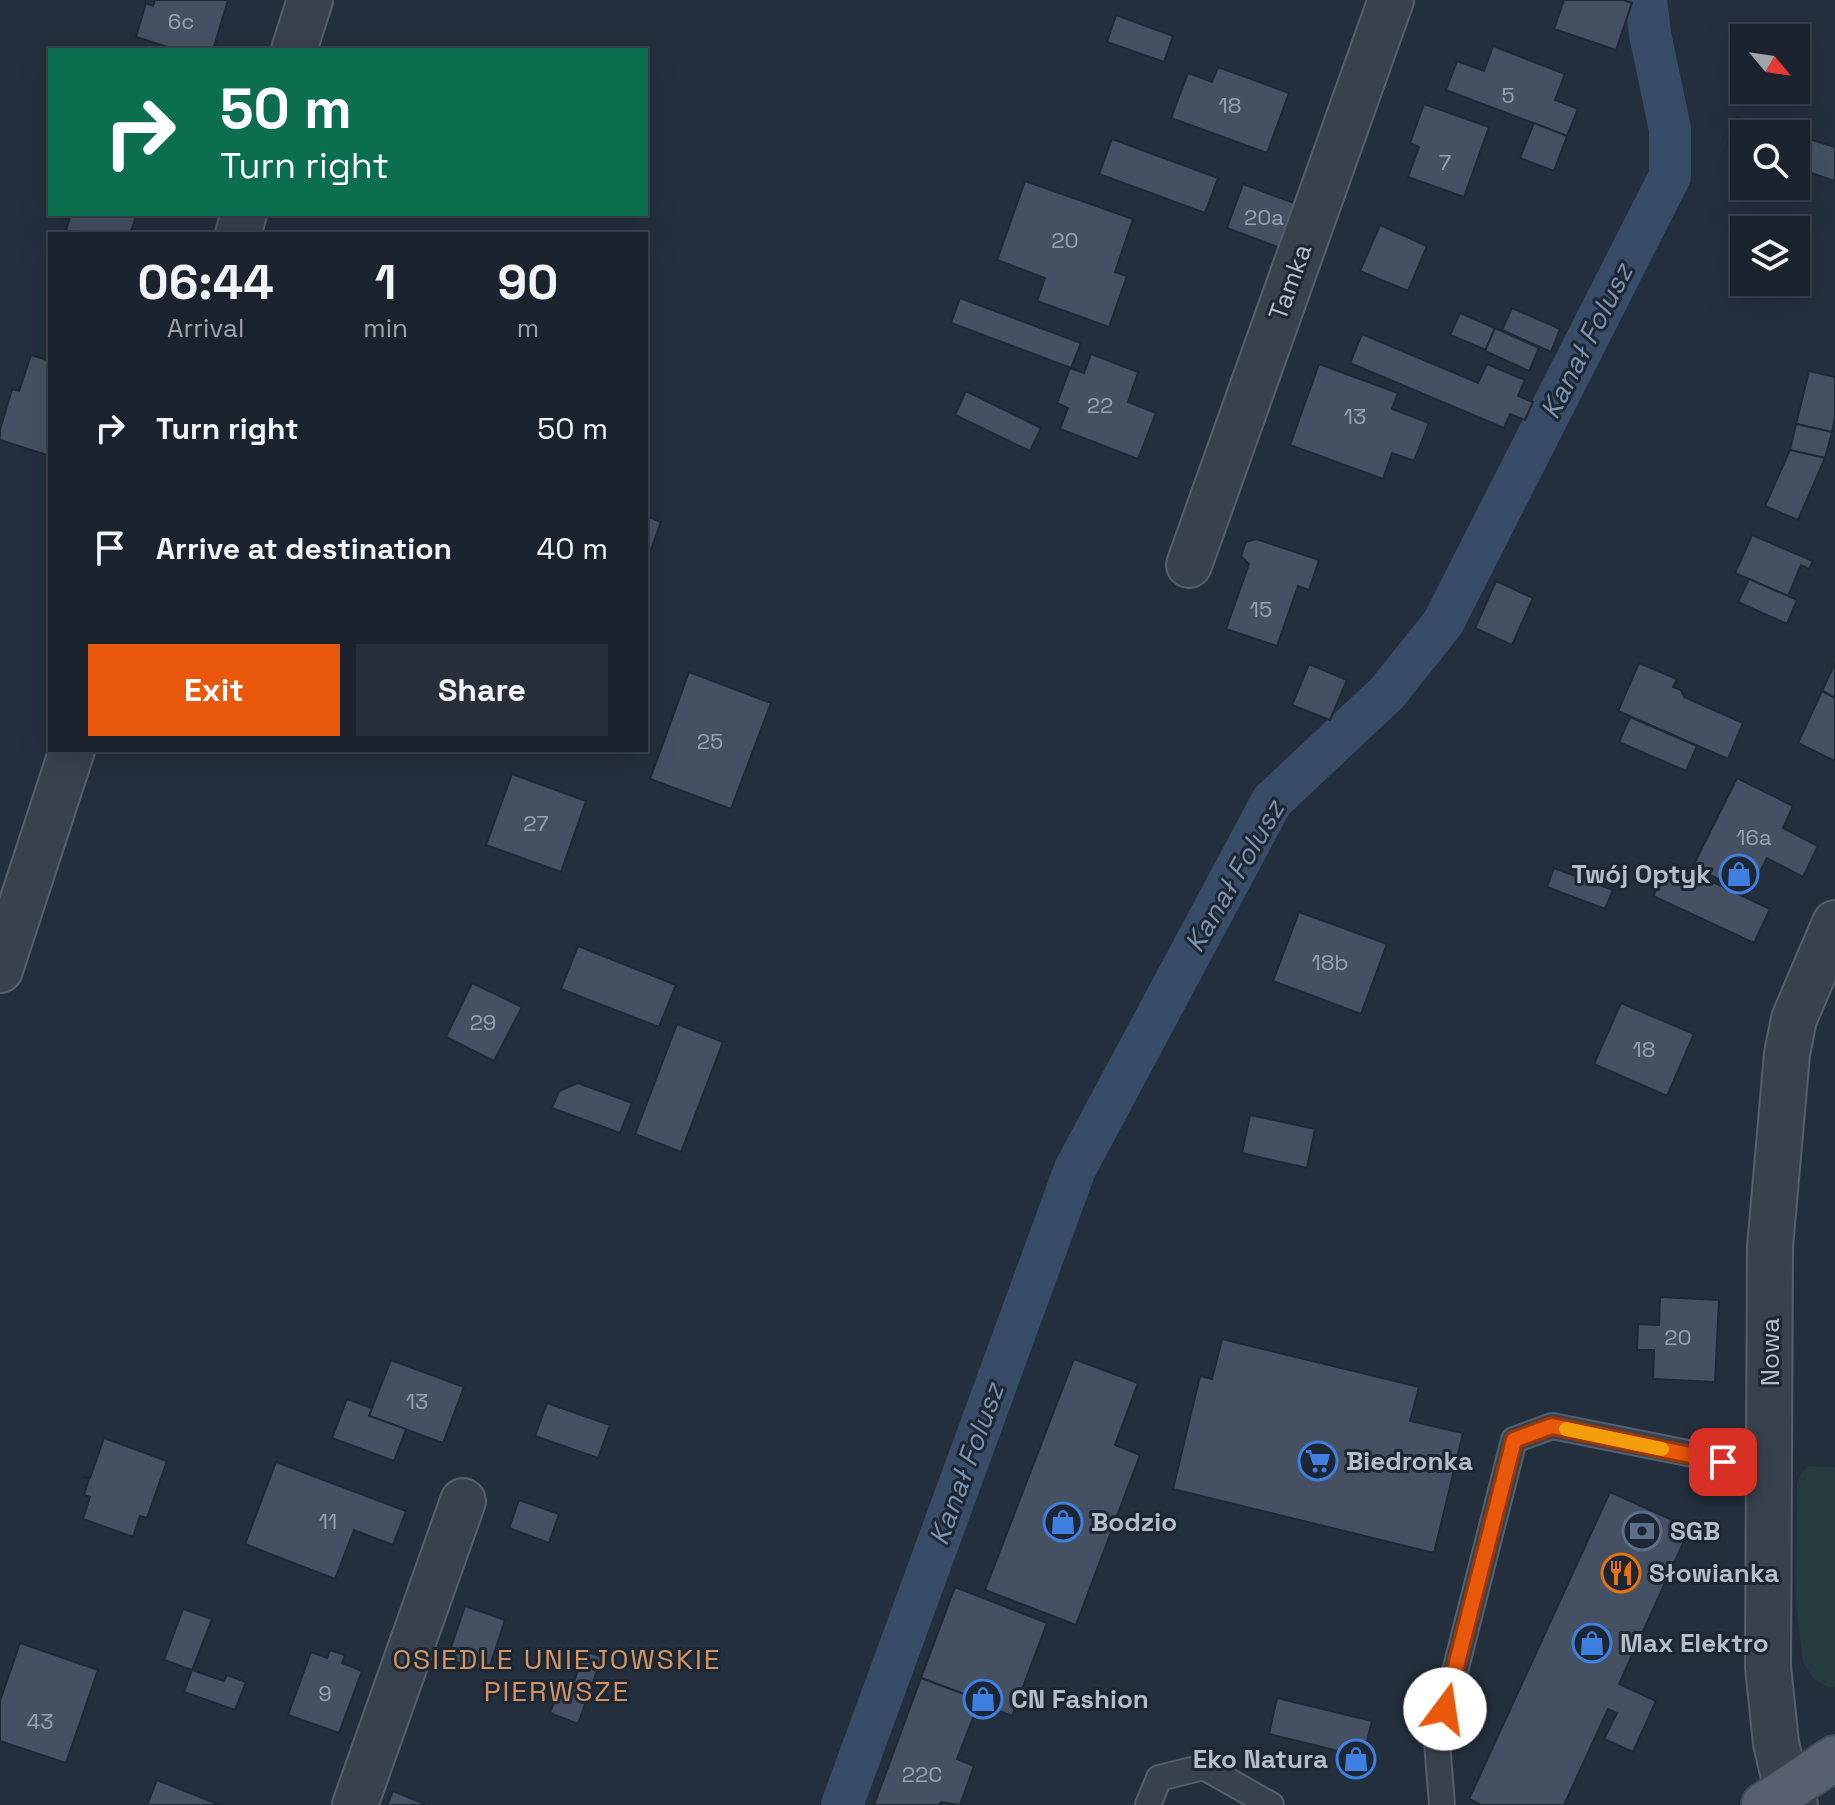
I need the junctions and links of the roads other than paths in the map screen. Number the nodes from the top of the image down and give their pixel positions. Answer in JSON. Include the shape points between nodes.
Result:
{"nodes":[{"id":1,"x":310,"y":0,"type":"edge"},
{"id":2,"x":1391,"y":0,"type":"edge"},
{"id":3,"x":295,"y":48,"type":"edge"},
{"id":4,"x":1189,"y":565,"type":"dead end"},
{"id":5,"x":71,"y":752,"type":"edge"},
{"id":6,"x":1835,"y":923,"type":"edge"},
{"id":7,"x":0,"y":970,"type":"edge"},
{"id":8,"x":1768,"y":1469,"type":"junction"},
{"id":9,"x":463,"y":1501,"type":"dead end"},
{"id":10,"x":1835,"y":1758,"type":"edge"},
{"id":11,"x":1782,"y":1800,"type":"edge"},
{"id":12,"x":355,"y":1805,"type":"edge"},
{"id":13,"x":1148,"y":1805,"type":"edge"},
{"id":14,"x":1271,"y":1805,"type":"edge"},
{"id":15,"x":1442,"y":1805,"type":"edge"}],
"edges":[{"from":1,"to":3,"type":"street"},
{"from":2,"to":4,"type":"street","name":"Tamka"},
{"from":5,"to":7,"type":"street"},
{"from":6,"to":8,"type":"street","name":"Nowa","via":[[1794,1019],[1781,1097],[1770,1247]]},
{"from":8,"to":11,"type":"street","name":"Nowa","via":[[1768,1667]]},
{"from":8,"to":15,"type":"lane","via":[[1552,1426],[1514,1440],[1437,1742]]},
{"from":9,"to":12,"type":"street"},
{"from":10,"to":11,"type":"main road"},
{"from":13,"to":14,"type":"lane","via":[[1159,1778],[1204,1767]]}]}
